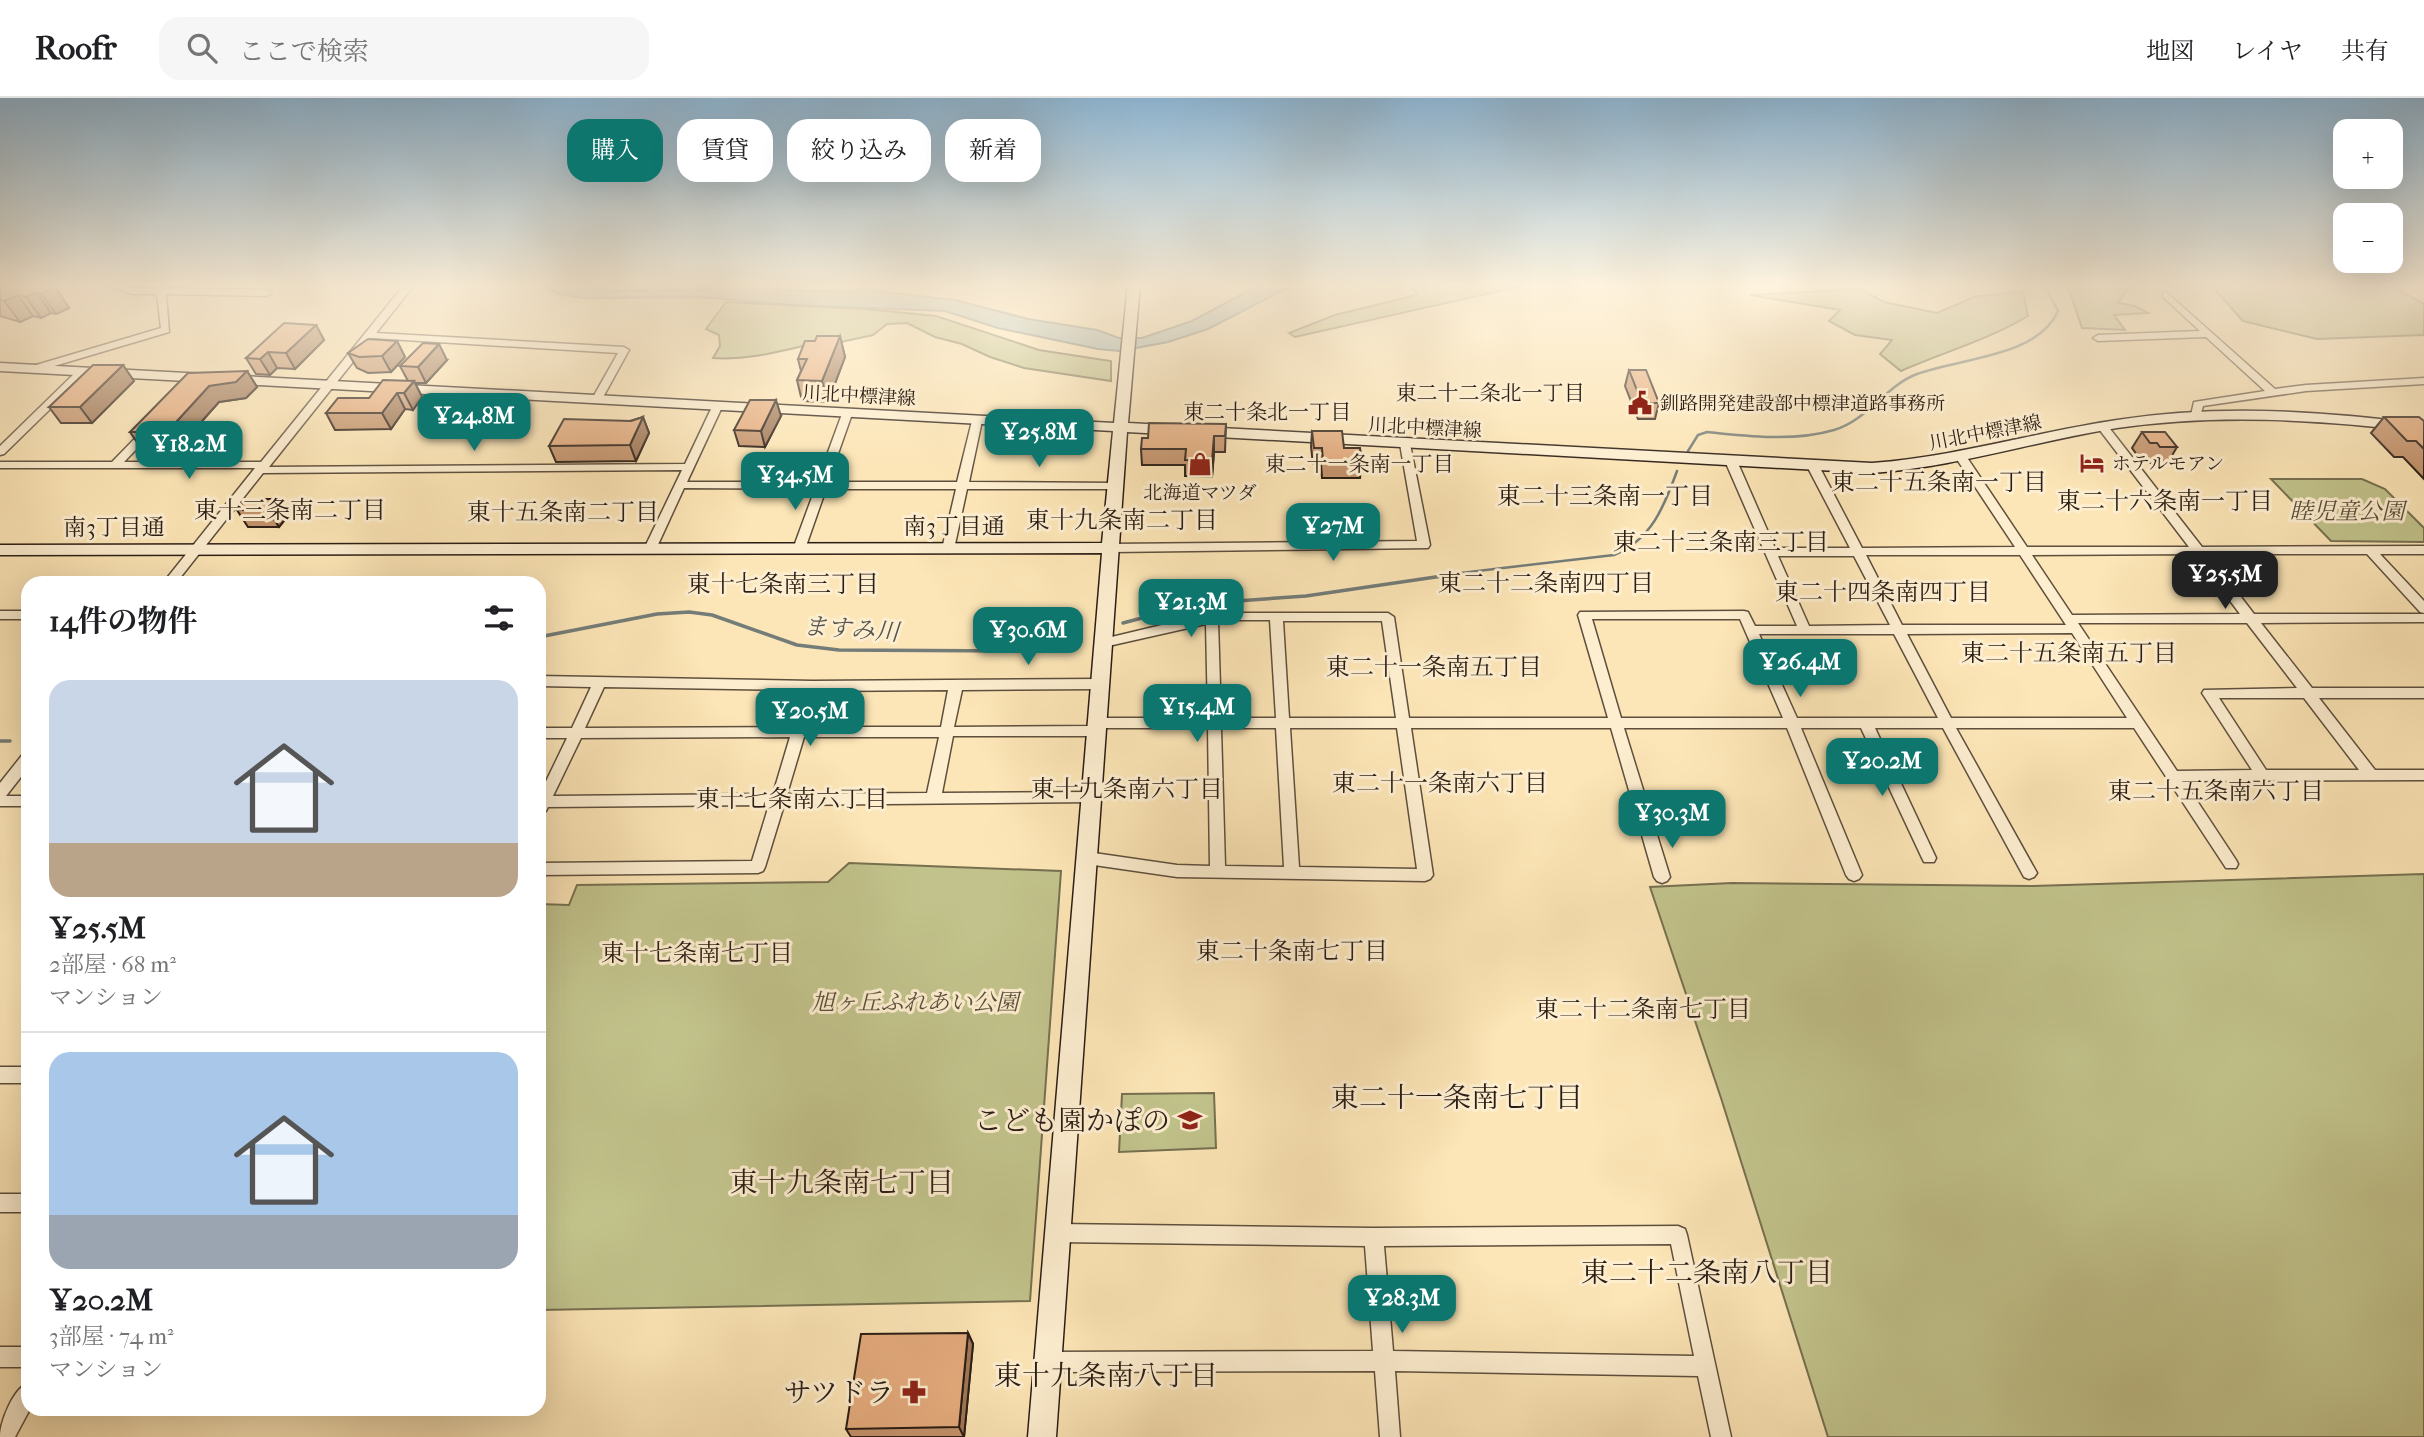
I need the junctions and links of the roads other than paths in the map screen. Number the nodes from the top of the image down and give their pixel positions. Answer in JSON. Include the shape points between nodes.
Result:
{"nodes":[{"id":1,"x":110,"y":346,"type":"edge"},
{"id":2,"x":358,"y":346,"type":"edge"},
{"id":3,"x":578,"y":346,"type":"edge"},
{"id":4,"x":1128,"y":346,"type":"edge"},
{"id":5,"x":2222,"y":346,"type":"edge"},
{"id":6,"x":0,"y":368,"type":"edge"},
{"id":7,"x":30,"y":370,"type":"junction"},
{"id":8,"x":82,"y":372,"type":"junction"},
{"id":9,"x":2424,"y":381,"type":"edge"},
{"id":10,"x":330,"y":384,"type":"junction"},
{"id":11,"x":2272,"y":392,"type":"junction"},
{"id":12,"x":597,"y":399,"type":"junction"},
{"id":13,"x":718,"y":407,"type":"junction"},
{"id":14,"x":847,"y":414,"type":"junction"},
{"id":15,"x":2196,"y":415,"type":"junction"},
{"id":16,"x":161,"y":417,"type":"edge"},
{"id":17,"x":976,"y":421,"type":"junction"},
{"id":18,"x":2407,"y":425,"type":"junction"},
{"id":19,"x":2104,"y":427,"type":"junction"},
{"id":20,"x":2424,"y":428,"type":"edge"},
{"id":21,"x":1120,"y":429,"type":"junction"},
{"id":22,"x":2424,"y":441,"type":"edge"},
{"id":23,"x":1405,"y":444,"type":"junction"},
{"id":24,"x":0,"y":452,"type":"edge"},
{"id":25,"x":1962,"y":458,"type":"junction"},
{"id":26,"x":1731,"y":461,"type":"junction"},
{"id":27,"x":0,"y":465,"type":"edge"},
{"id":28,"x":114,"y":466,"type":"junction"},
{"id":29,"x":1813,"y":466,"type":"junction"},
{"id":30,"x":262,"y":467,"type":"junction"},
{"id":31,"x":689,"y":467,"type":"junction"},
{"id":32,"x":963,"y":484,"type":"junction"},
{"id":33,"x":681,"y":485,"type":"junction"},
{"id":34,"x":821,"y":485,"type":"junction"},
{"id":35,"x":1115,"y":486,"type":"junction"},
{"id":36,"x":650,"y":548,"type":"junction"},
{"id":37,"x":1111,"y":548,"type":"junction"},
{"id":38,"x":799,"y":549,"type":"junction"},
{"id":39,"x":948,"y":549,"type":"junction"},
{"id":40,"x":0,"y":550,"type":"edge"},
{"id":41,"x":196,"y":550,"type":"junction"},
{"id":42,"x":2200,"y":550,"type":"junction"},
{"id":43,"x":2370,"y":550,"type":"junction"},
{"id":44,"x":2424,"y":550,"type":"edge"},
{"id":45,"x":2025,"y":551,"type":"junction"},
{"id":46,"x":1772,"y":552,"type":"junction"},
{"id":47,"x":1860,"y":552,"type":"junction"},
{"id":48,"x":175,"y":576,"type":"edge"},
{"id":49,"x":2424,"y":608,"type":"edge"},
{"id":50,"x":0,"y":615,"type":"edge"},
{"id":51,"x":21,"y":615,"type":"edge"},
{"id":52,"x":1276,"y":616,"type":"junction"},
{"id":53,"x":1212,"y":617,"type":"junction"},
{"id":54,"x":2424,"y":618,"type":"edge"},
{"id":55,"x":2252,"y":619,"type":"junction"},
{"id":56,"x":2073,"y":624,"type":"junction"},
{"id":57,"x":1752,"y":630,"type":"junction"},
{"id":58,"x":1805,"y":630,"type":"junction"},
{"id":59,"x":1900,"y":630,"type":"junction"},
{"id":60,"x":1104,"y":643,"type":"junction"},
{"id":61,"x":546,"y":681,"type":"edge"},
{"id":62,"x":600,"y":682,"type":"junction"},
{"id":63,"x":1100,"y":684,"type":"junction"},
{"id":64,"x":956,"y":685,"type":"junction"},
{"id":65,"x":812,"y":686,"type":"junction"},
{"id":66,"x":2309,"y":691,"type":"junction"},
{"id":67,"x":2424,"y":693,"type":"edge"},
{"id":68,"x":1404,"y":723,"type":"junction"},
{"id":69,"x":1616,"y":723,"type":"junction"},
{"id":70,"x":1790,"y":723,"type":"junction"},
{"id":71,"x":1866,"y":723,"type":"junction"},
{"id":72,"x":1947,"y":723,"type":"junction"},
{"id":73,"x":2137,"y":723,"type":"junction"},
{"id":74,"x":1214,"y":724,"type":"junction"},
{"id":75,"x":1281,"y":725,"type":"junction"},
{"id":76,"x":1097,"y":727,"type":"junction"},
{"id":77,"x":947,"y":731,"type":"junction"},
{"id":78,"x":546,"y":733,"type":"edge"},
{"id":79,"x":796,"y":733,"type":"junction"},
{"id":80,"x":575,"y":734,"type":"junction"},
{"id":81,"x":21,"y":767,"type":"edge"},
{"id":82,"x":2262,"y":775,"type":"junction"},
{"id":83,"x":2371,"y":775,"type":"junction"},
{"id":84,"x":2424,"y":775,"type":"edge"},
{"id":85,"x":2172,"y":776,"type":"junction"},
{"id":86,"x":0,"y":793,"type":"edge"},
{"id":87,"x":546,"y":795,"type":"edge"},
{"id":88,"x":1092,"y":797,"type":"junction"},
{"id":89,"x":777,"y":799,"type":"junction"},
{"id":90,"x":933,"y":800,"type":"junction"},
{"id":91,"x":0,"y":801,"type":"edge"},
{"id":92,"x":21,"y":801,"type":"edge"},
{"id":93,"x":546,"y":805,"type":"edge"},
{"id":94,"x":1087,"y":858,"type":"junction"},
{"id":95,"x":1929,"y":858,"type":"dead end"},
{"id":96,"x":2231,"y":864,"type":"dead end"},
{"id":97,"x":546,"y":869,"type":"edge"},
{"id":98,"x":1218,"y":870,"type":"junction"},
{"id":99,"x":1292,"y":872,"type":"junction"},
{"id":100,"x":2029,"y":873,"type":"dead end"},
{"id":101,"x":1854,"y":876,"type":"dead end"},
{"id":102,"x":1661,"y":877,"type":"dead end"},
{"id":103,"x":0,"y":1075,"type":"edge"},
{"id":104,"x":21,"y":1075,"type":"edge"},
{"id":105,"x":0,"y":1203,"type":"edge"},
{"id":106,"x":21,"y":1203,"type":"edge"},
{"id":107,"x":1058,"y":1233,"type":"junction"},
{"id":108,"x":1374,"y":1237,"type":"junction"},
{"id":109,"x":0,"y":1357,"type":"edge"},
{"id":110,"x":21,"y":1357,"type":"edge"},
{"id":111,"x":1384,"y":1361,"type":"junction"},
{"id":112,"x":1048,"y":1362,"type":"junction"},
{"id":113,"x":1706,"y":1366,"type":"junction"},
{"id":114,"x":21,"y":1406,"type":"edge"},
{"id":115,"x":4,"y":1437,"type":"edge"},
{"id":116,"x":1042,"y":1437,"type":"edge"},
{"id":117,"x":1390,"y":1437,"type":"edge"},
{"id":118,"x":1721,"y":1437,"type":"edge"}],
"edges":[{"from":1,"to":7,"type":"street"},
{"from":2,"to":10,"type":"street"},
{"from":3,"to":12,"type":"street","via":[[624,349]]},
{"from":4,"to":21,"type":"main road"},
{"from":5,"to":11,"type":"street"},
{"from":6,"to":7,"type":"main road","name":"川北中標津線"},
{"from":7,"to":8,"type":"main road","name":"川北中標津線"},
{"from":8,"to":10,"type":"main road","name":"川北中標津線","via":[[194,383]]},
{"from":8,"to":24,"type":"street"},
{"from":9,"to":11,"type":"street"},
{"from":10,"to":12,"type":"main road","name":"川北中標津線"},
{"from":10,"to":30,"type":"street"},
{"from":11,"to":15,"type":"street","via":[[2198,404]]},
{"from":12,"to":13,"type":"main road","name":"川北中標津線"},
{"from":13,"to":14,"type":"main road","name":"川北中標津線"},
{"from":13,"to":31,"type":"street"},
{"from":14,"to":17,"type":"main road","name":"川北中標津線"},
{"from":14,"to":34,"type":"street"},
{"from":15,"to":18,"type":"main road","name":"川北中標津線","via":[[2283,415]]},
{"from":15,"to":19,"type":"main road","name":"川北中標津線"},
{"from":16,"to":28,"type":"street"},
{"from":17,"to":21,"type":"main road","name":"川北中標津線"},
{"from":17,"to":32,"type":"street"},
{"from":18,"to":20,"type":"main road","name":"川北中標津線"},
{"from":18,"to":22,"type":"street"},
{"from":19,"to":25,"type":"main road","name":"川北中標津線"},
{"from":19,"to":42,"type":"street"},
{"from":21,"to":23,"type":"main road","name":"川北中標津線"},
{"from":21,"to":35,"type":"main road"},
{"from":23,"to":26,"type":"main road","name":"川北中標津線"},
{"from":23,"to":37,"type":"street","via":[[1424,545]]},
{"from":25,"to":29,"type":"main road","name":"川北中標津線","via":[[1896,467]]},
{"from":25,"to":45,"type":"street"},
{"from":26,"to":29,"type":"main road","name":"川北中標津線"},
{"from":26,"to":46,"type":"street"},
{"from":27,"to":28,"type":"street"},
{"from":28,"to":30,"type":"street"},
{"from":29,"to":47,"type":"street"},
{"from":30,"to":31,"type":"street"},
{"from":30,"to":41,"type":"street"},
{"from":31,"to":33,"type":"street"},
{"from":32,"to":34,"type":"street"},
{"from":32,"to":35,"type":"street"},
{"from":32,"to":39,"type":"street"},
{"from":33,"to":34,"type":"street"},
{"from":33,"to":36,"type":"street"},
{"from":34,"to":38,"type":"street"},
{"from":35,"to":37,"type":"main road"},
{"from":36,"to":38,"type":"main road","name":"南3丁目通"},
{"from":36,"to":41,"type":"main road","name":"南3丁目通"},
{"from":37,"to":39,"type":"main road","name":"南3丁目通"},
{"from":37,"to":60,"type":"main road"},
{"from":38,"to":39,"type":"main road","name":"南3丁目通"},
{"from":40,"to":41,"type":"main road","name":"南3丁目通"},
{"from":41,"to":48,"type":"street"},
{"from":42,"to":43,"type":"street"},
{"from":42,"to":45,"type":"street"},
{"from":42,"to":55,"type":"street"},
{"from":43,"to":44,"type":"street"},
{"from":43,"to":49,"type":"street"},
{"from":45,"to":47,"type":"street"},
{"from":45,"to":56,"type":"street"},
{"from":46,"to":47,"type":"street"},
{"from":46,"to":58,"type":"street"},
{"from":47,"to":59,"type":"street"},
{"from":50,"to":51,"type":"street"},
{"from":52,"to":53,"type":"street"},
{"from":52,"to":68,"type":"street","via":[[1388,617]]},
{"from":52,"to":75,"type":"street"},
{"from":53,"to":60,"type":"street"},
{"from":53,"to":74,"type":"street"},
{"from":54,"to":55,"type":"street"},
{"from":55,"to":56,"type":"street"},
{"from":55,"to":66,"type":"street"},
{"from":56,"to":59,"type":"street"},
{"from":56,"to":73,"type":"street"},
{"from":57,"to":58,"type":"street"},
{"from":57,"to":69,"type":"street","via":[[1744,615],[1584,615]]},
{"from":57,"to":70,"type":"street"},
{"from":58,"to":59,"type":"street"},
{"from":59,"to":72,"type":"street"},
{"from":60,"to":63,"type":"main road"},
{"from":61,"to":62,"type":"street"},
{"from":62,"to":65,"type":"street"},
{"from":62,"to":80,"type":"street"},
{"from":63,"to":64,"type":"street"},
{"from":63,"to":76,"type":"main road"},
{"from":64,"to":65,"type":"street"},
{"from":64,"to":77,"type":"street"},
{"from":65,"to":79,"type":"street"},
{"from":66,"to":67,"type":"street"},
{"from":66,"to":82,"type":"street","via":[[2209,693]]},
{"from":66,"to":83,"type":"street"},
{"from":68,"to":69,"type":"street"},
{"from":68,"to":75,"type":"street"},
{"from":68,"to":99,"type":"street","via":[[1425,875]]},
{"from":69,"to":70,"type":"street"},
{"from":69,"to":102,"type":"street"},
{"from":70,"to":71,"type":"street"},
{"from":70,"to":101,"type":"street"},
{"from":71,"to":72,"type":"street"},
{"from":71,"to":95,"type":"street"},
{"from":72,"to":73,"type":"street"},
{"from":72,"to":100,"type":"street"},
{"from":73,"to":85,"type":"street"},
{"from":74,"to":75,"type":"street"},
{"from":74,"to":76,"type":"street"},
{"from":74,"to":98,"type":"street"},
{"from":75,"to":99,"type":"street"},
{"from":76,"to":77,"type":"street"},
{"from":76,"to":88,"type":"main road"},
{"from":77,"to":79,"type":"street"},
{"from":77,"to":90,"type":"street"},
{"from":78,"to":80,"type":"street"},
{"from":79,"to":80,"type":"street"},
{"from":79,"to":89,"type":"street"},
{"from":80,"to":87,"type":"street"},
{"from":81,"to":86,"type":"street"},
{"from":82,"to":83,"type":"street"},
{"from":82,"to":85,"type":"street"},
{"from":83,"to":84,"type":"street"},
{"from":85,"to":96,"type":"street"},
{"from":88,"to":90,"type":"street"},
{"from":88,"to":94,"type":"main road"},
{"from":89,"to":90,"type":"street"},
{"from":89,"to":93,"type":"street"},
{"from":89,"to":97,"type":"street","via":[[758,867]]},
{"from":91,"to":92,"type":"street"},
{"from":94,"to":98,"type":"street","via":[[1177,871]]},
{"from":94,"to":107,"type":"main road"},
{"from":98,"to":99,"type":"street"},
{"from":103,"to":104,"type":"street"},
{"from":105,"to":106,"type":"street"},
{"from":107,"to":108,"type":"street"},
{"from":107,"to":112,"type":"main road"},
{"from":108,"to":111,"type":"street"},
{"from":108,"to":113,"type":"street","via":[[1678,1235]]},
{"from":109,"to":110,"type":"street"},
{"from":111,"to":112,"type":"street"},
{"from":111,"to":113,"type":"street"},
{"from":111,"to":117,"type":"street"},
{"from":112,"to":116,"type":"main road"},
{"from":113,"to":118,"type":"street"},
{"from":114,"to":115,"type":"street"}]}
